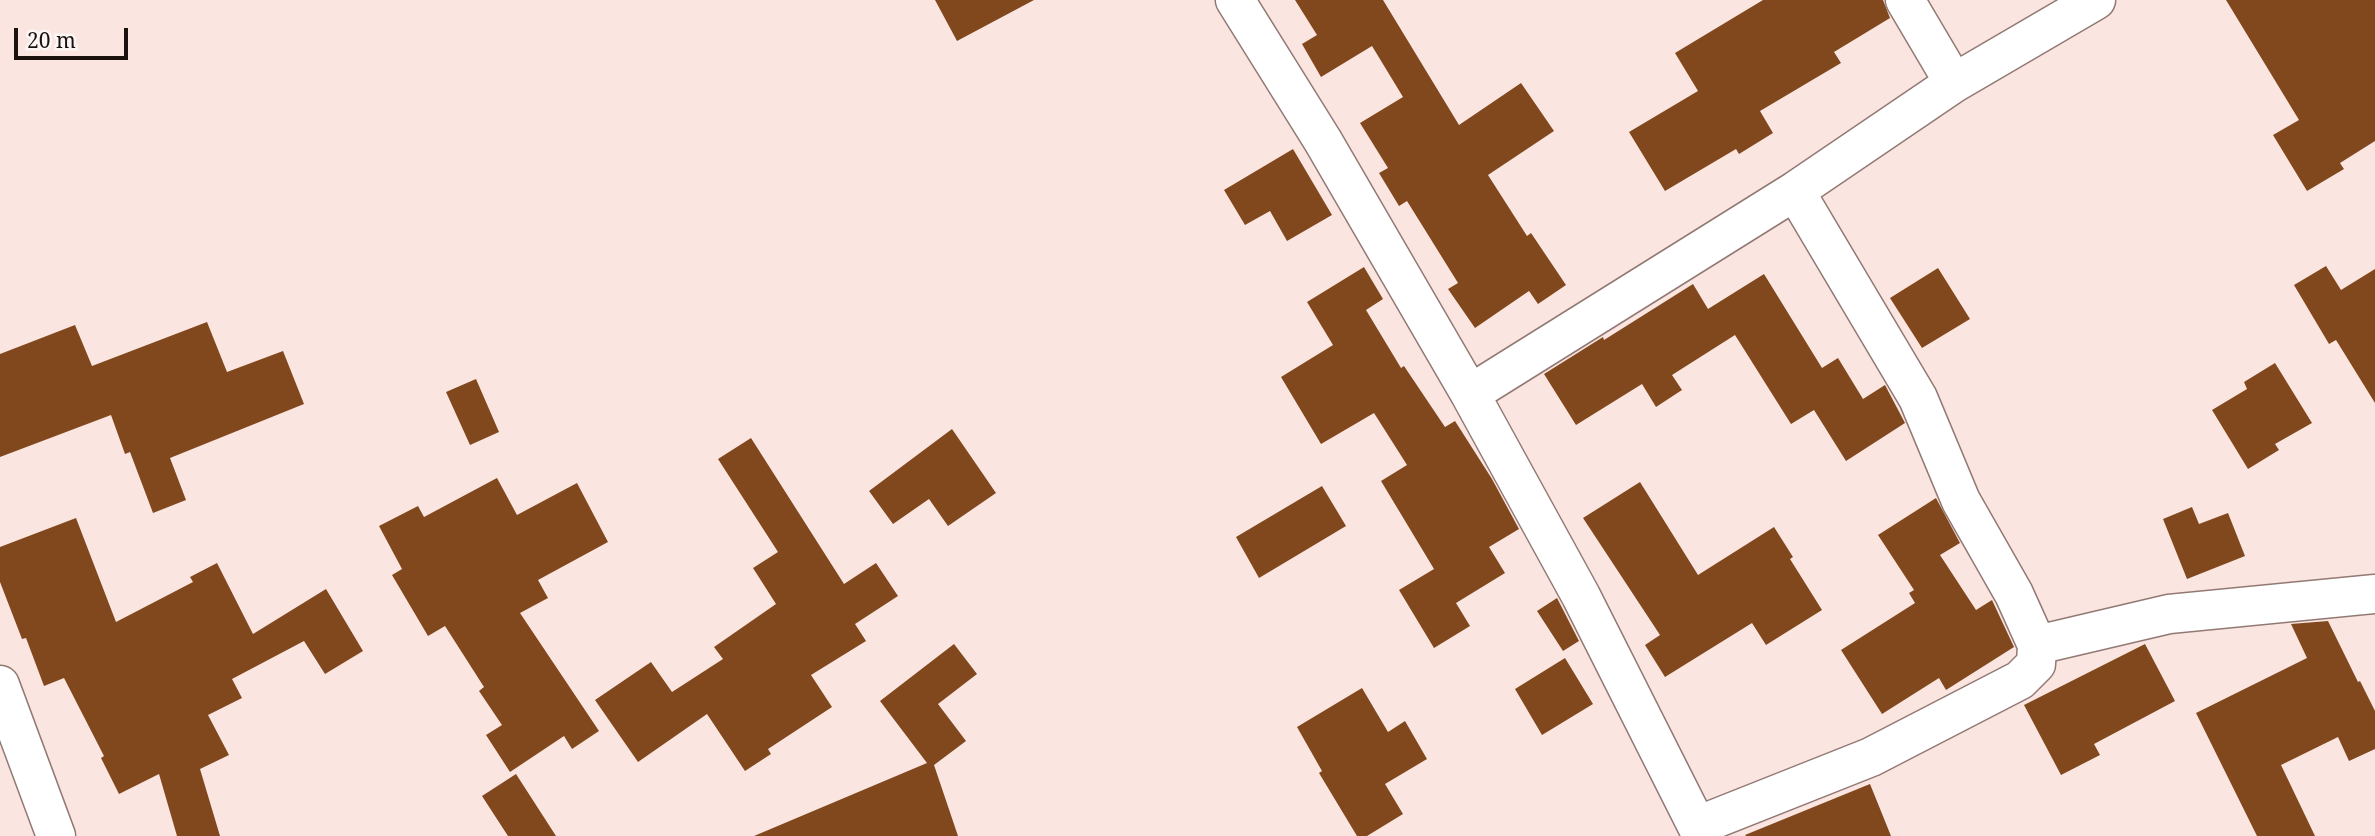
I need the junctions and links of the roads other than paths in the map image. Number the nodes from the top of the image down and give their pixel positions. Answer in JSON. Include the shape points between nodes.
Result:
{"nodes":[{"id":1,"x":1235,"y":0,"type":"edge"},
{"id":2,"x":1905,"y":0,"type":"edge"},
{"id":3,"x":2096,"y":0,"type":"edge"},
{"id":4,"x":1954,"y":83,"type":"junction"},
{"id":5,"x":1795,"y":191,"type":"junction"},
{"id":6,"x":1469,"y":394,"type":"junction"},
{"id":7,"x":2375,"y":594,"type":"edge"},
{"id":8,"x":2037,"y":645,"type":"junction"},
{"id":9,"x":0,"y":685,"type":"edge"},
{"id":10,"x":1700,"y":831,"type":"edge"},
{"id":11,"x":56,"y":836,"type":"edge"}],
"edges":[{"from":1,"to":6,"type":"street","via":[[1323,141]]},
{"from":2,"to":4,"type":"street"},
{"from":3,"to":4,"type":"street"},
{"from":4,"to":5,"type":"street"},
{"from":5,"to":6,"type":"street"},
{"from":5,"to":8,"type":"street","via":[[1918,398],[1961,501]]},
{"from":6,"to":10,"type":"street","via":[[1581,596]]},
{"from":7,"to":8,"type":"street","via":[[2169,614]]},
{"from":8,"to":10,"type":"street","via":[[2036,664],[2020,680],[1871,757]]},
{"from":9,"to":11,"type":"street"}]}
